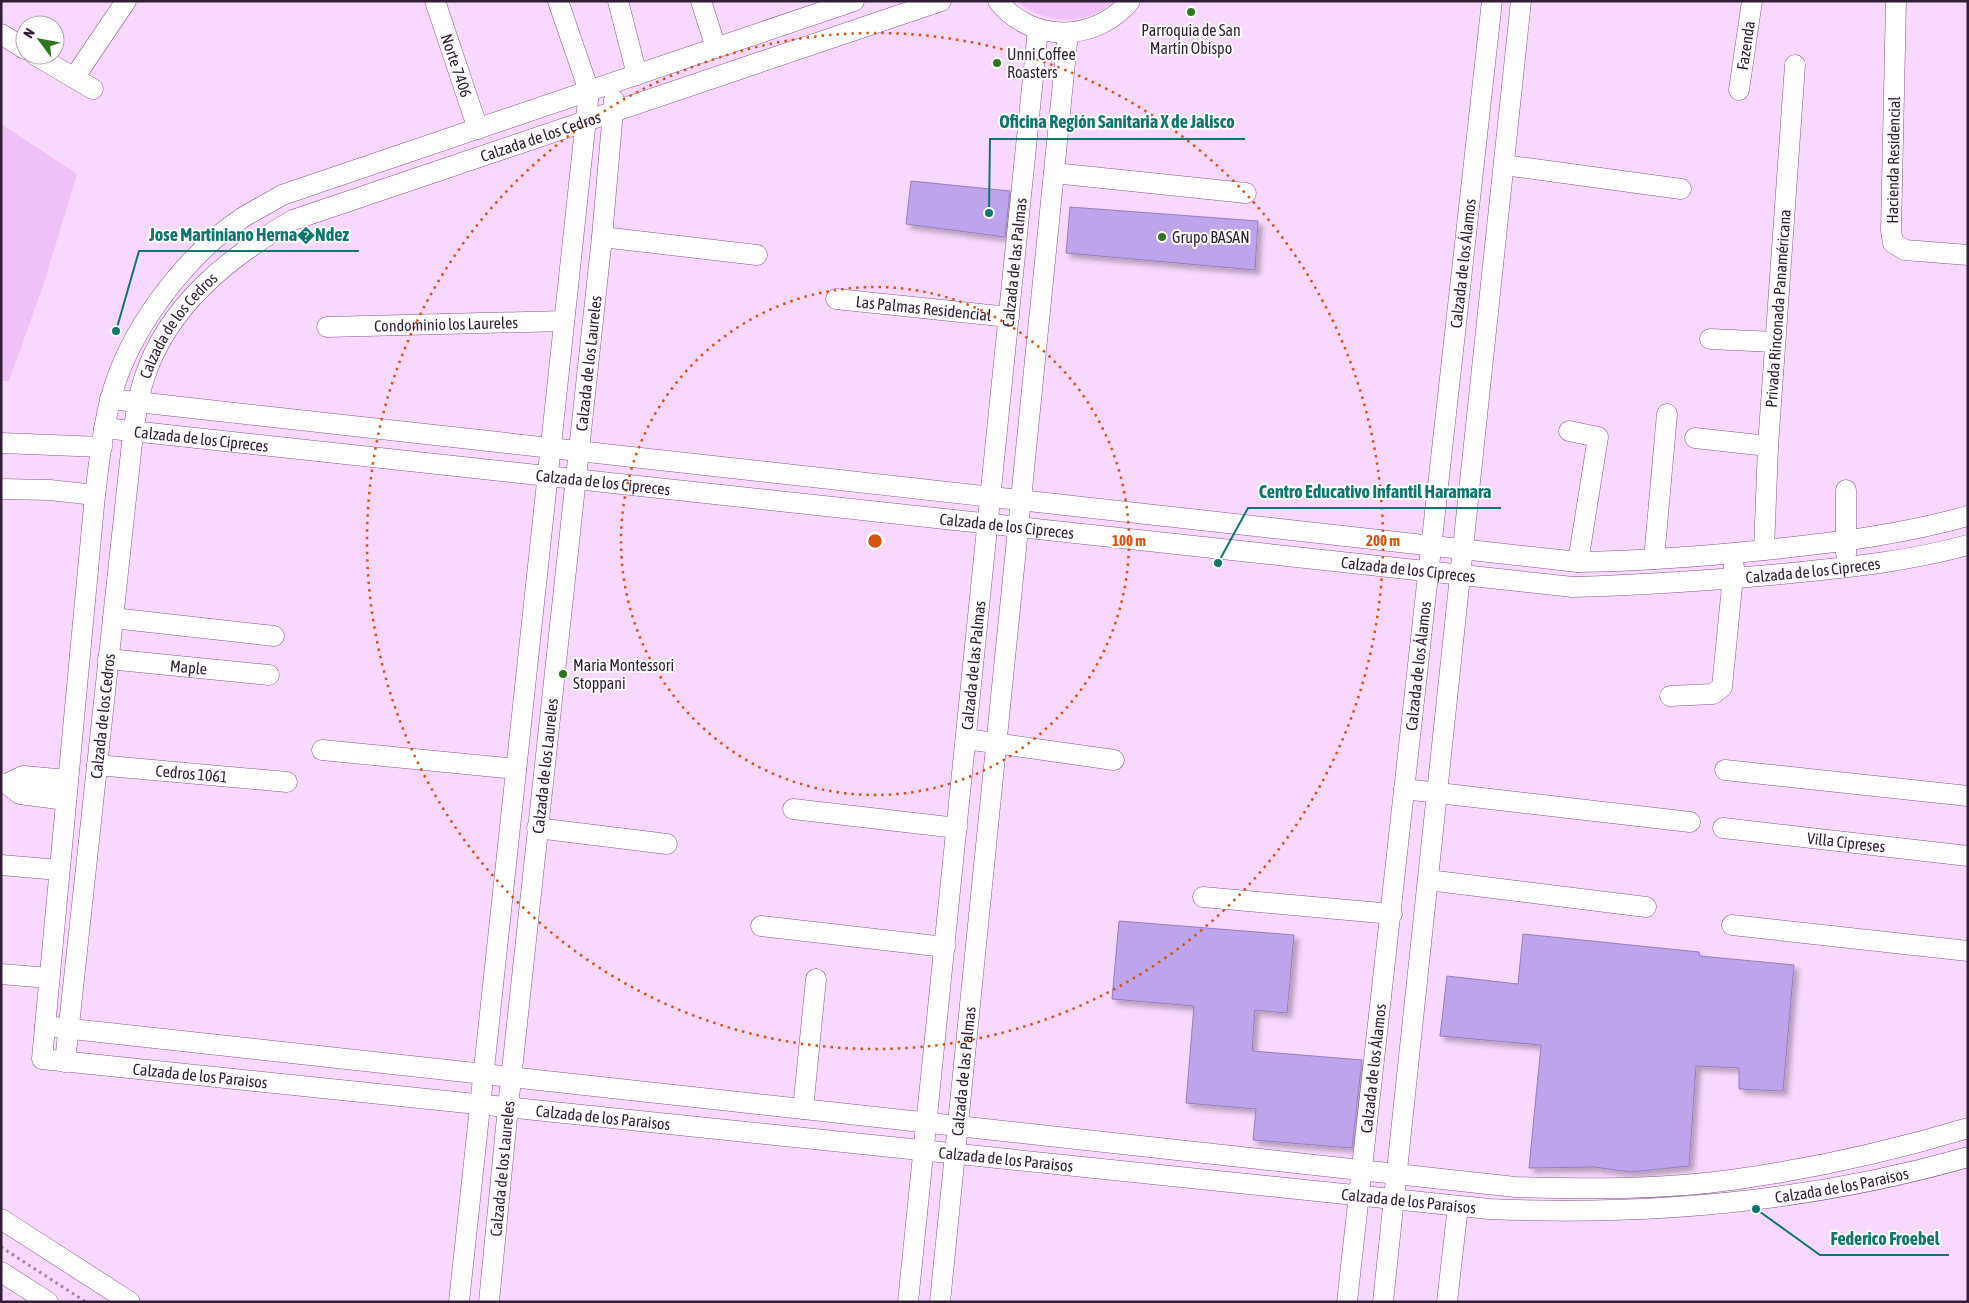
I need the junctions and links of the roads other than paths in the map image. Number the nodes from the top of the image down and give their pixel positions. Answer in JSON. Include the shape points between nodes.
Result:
{"nodes":[{"id":1,"x":126,"y":1,"type":"edge"},
{"id":2,"x":435,"y":1,"type":"edge"},
{"id":3,"x":558,"y":1,"type":"edge"},
{"id":4,"x":618,"y":1,"type":"edge"},
{"id":5,"x":701,"y":1,"type":"edge"},
{"id":6,"x":942,"y":1,"type":"edge"},
{"id":7,"x":998,"y":1,"type":"edge"},
{"id":8,"x":1130,"y":1,"type":"edge"},
{"id":9,"x":1492,"y":1,"type":"edge"},
{"id":10,"x":1521,"y":1,"type":"edge"},
{"id":11,"x":1752,"y":1,"type":"edge"},
{"id":12,"x":1896,"y":1,"type":"edge"},
{"id":13,"x":844,"y":3,"type":"edge"},
{"id":14,"x":1038,"y":29,"type":"junction"},
{"id":15,"x":1068,"y":33,"type":"junction"},
{"id":16,"x":1,"y":34,"type":"edge"},
{"id":17,"x":15,"y":43,"type":"edge"},
{"id":18,"x":716,"y":48,"type":"junction"},
{"id":19,"x":53,"y":65,"type":"edge"},
{"id":20,"x":1795,"y":65,"type":"dead end"},
{"id":21,"x":637,"y":75,"type":"junction"},
{"id":22,"x":74,"y":78,"type":"junction"},
{"id":23,"x":616,"y":82,"type":"junction"},
{"id":24,"x":93,"y":90,"type":"dead end"},
{"id":25,"x":1739,"y":90,"type":"dead end"},
{"id":26,"x":589,"y":91,"type":"junction"},
{"id":27,"x":613,"y":112,"type":"junction"},
{"id":28,"x":503,"y":120,"type":"junction"},
{"id":29,"x":586,"y":121,"type":"junction"},
{"id":30,"x":478,"y":129,"type":"junction"},
{"id":31,"x":516,"y":145,"type":"junction"},
{"id":32,"x":1504,"y":165,"type":"junction"},
{"id":33,"x":1054,"y":173,"type":"junction"},
{"id":34,"x":1680,"y":189,"type":"dead end"},
{"id":35,"x":1471,"y":190,"type":"junction"},
{"id":36,"x":1501,"y":190,"type":"junction"},
{"id":37,"x":1246,"y":193,"type":"dead end"},
{"id":38,"x":602,"y":237,"type":"junction"},
{"id":39,"x":757,"y":255,"type":"dead end"},
{"id":40,"x":1968,"y":255,"type":"edge"},
{"id":41,"x":568,"y":285,"type":"junction"},
{"id":42,"x":596,"y":288,"type":"junction"},
{"id":43,"x":836,"y":299,"type":"dead end"},
{"id":44,"x":1009,"y":317,"type":"junction"},
{"id":45,"x":564,"y":321,"type":"junction"},
{"id":46,"x":327,"y":327,"type":"dead end"},
{"id":47,"x":1710,"y":339,"type":"dead end"},
{"id":48,"x":1775,"y":342,"type":"junction"},
{"id":49,"x":110,"y":399,"type":"junction"},
{"id":50,"x":138,"y":403,"type":"junction"},
{"id":51,"x":1667,"y":414,"type":"dead end"},
{"id":52,"x":1569,"y":430,"type":"dead end"},
{"id":53,"x":134,"y":431,"type":"junction"},
{"id":54,"x":103,"y":438,"type":"junction"},
{"id":55,"x":1695,"y":438,"type":"dead end"},
{"id":56,"x":1,"y":443,"type":"edge"},
{"id":57,"x":1768,"y":446,"type":"junction"},
{"id":58,"x":550,"y":447,"type":"junction"},
{"id":59,"x":578,"y":450,"type":"junction"},
{"id":60,"x":548,"y":477,"type":"junction"},
{"id":61,"x":574,"y":480,"type":"junction"},
{"id":62,"x":1,"y":488,"type":"edge"},
{"id":63,"x":1846,"y":490,"type":"dead end"},
{"id":64,"x":95,"y":495,"type":"junction"},
{"id":65,"x":990,"y":496,"type":"junction"},
{"id":66,"x":1021,"y":500,"type":"junction"},
{"id":67,"x":1968,"y":516,"type":"edge"},
{"id":68,"x":988,"y":524,"type":"junction"},
{"id":69,"x":1018,"y":528,"type":"junction"},
{"id":70,"x":1846,"y":542,"type":"junction"},
{"id":71,"x":1431,"y":545,"type":"junction"},
{"id":72,"x":1968,"y":545,"type":"edge"},
{"id":73,"x":1463,"y":549,"type":"junction"},
{"id":74,"x":1764,"y":550,"type":"junction"},
{"id":75,"x":1734,"y":554,"type":"junction"},
{"id":76,"x":1654,"y":559,"type":"junction"},
{"id":77,"x":1578,"y":562,"type":"junction"},
{"id":78,"x":1846,"y":568,"type":"junction"},
{"id":79,"x":1428,"y":572,"type":"junction"},
{"id":80,"x":1460,"y":575,"type":"junction"},
{"id":81,"x":1734,"y":578,"type":"junction"},
{"id":82,"x":113,"y":618,"type":"junction"},
{"id":83,"x":274,"y":636,"type":"dead end"},
{"id":84,"x":108,"y":659,"type":"junction"},
{"id":85,"x":269,"y":675,"type":"dead end"},
{"id":86,"x":1670,"y":696,"type":"dead end"},
{"id":87,"x":73,"y":724,"type":"junction"},
{"id":88,"x":101,"y":726,"type":"junction"},
{"id":89,"x":966,"y":739,"type":"junction"},
{"id":90,"x":996,"y":742,"type":"junction"},
{"id":91,"x":322,"y":750,"type":"dead end"},
{"id":92,"x":1114,"y":760,"type":"dead end"},
{"id":93,"x":97,"y":765,"type":"junction"},
{"id":94,"x":516,"y":769,"type":"junction"},
{"id":95,"x":1725,"y":770,"type":"dead end"},
{"id":96,"x":68,"y":780,"type":"junction"},
{"id":97,"x":287,"y":782,"type":"dead end"},
{"id":98,"x":4,"y":784,"type":"edge"},
{"id":99,"x":1404,"y":789,"type":"junction"},
{"id":100,"x":1437,"y":793,"type":"junction"},
{"id":101,"x":1968,"y":796,"type":"edge"},
{"id":102,"x":66,"y":800,"type":"junction"},
{"id":103,"x":793,"y":809,"type":"dead end"},
{"id":104,"x":1690,"y":822,"type":"dead end"},
{"id":105,"x":537,"y":828,"type":"junction"},
{"id":106,"x":957,"y":828,"type":"junction"},
{"id":107,"x":1723,"y":828,"type":"dead end"},
{"id":108,"x":667,"y":844,"type":"dead end"},
{"id":109,"x":1968,"y":856,"type":"edge"},
{"id":110,"x":1,"y":864,"type":"edge"},
{"id":111,"x":505,"y":866,"type":"junction"},
{"id":112,"x":533,"y":867,"type":"junction"},
{"id":113,"x":59,"y":870,"type":"junction"},
{"id":114,"x":1428,"y":880,"type":"junction"},
{"id":115,"x":1202,"y":897,"type":"dead end"},
{"id":116,"x":1646,"y":907,"type":"dead end"},
{"id":117,"x":1392,"y":914,"type":"junction"},
{"id":118,"x":1732,"y":925,"type":"dead end"},
{"id":119,"x":761,"y":926,"type":"dead end"},
{"id":120,"x":945,"y":947,"type":"junction"},
{"id":121,"x":1968,"y":952,"type":"edge"},
{"id":122,"x":1,"y":974,"type":"edge"},
{"id":123,"x":49,"y":978,"type":"junction"},
{"id":124,"x":816,"y":978,"type":"dead end"},
{"id":125,"x":45,"y":1026,"type":"junction"},
{"id":126,"x":69,"y":1028,"type":"junction"},
{"id":127,"x":42,"y":1059,"type":"joint"},
{"id":128,"x":65,"y":1062,"type":"junction"},
{"id":129,"x":482,"y":1074,"type":"junction"},
{"id":130,"x":511,"y":1077,"type":"junction"},
{"id":131,"x":479,"y":1104,"type":"junction"},
{"id":132,"x":508,"y":1107,"type":"junction"},
{"id":133,"x":803,"y":1109,"type":"junction"},
{"id":134,"x":926,"y":1122,"type":"junction"},
{"id":135,"x":958,"y":1126,"type":"junction"},
{"id":136,"x":1968,"y":1128,"type":"edge"},
{"id":137,"x":924,"y":1150,"type":"junction"},
{"id":138,"x":955,"y":1153,"type":"junction"},
{"id":139,"x":1968,"y":1157,"type":"edge"},
{"id":140,"x":1362,"y":1170,"type":"junction"},
{"id":141,"x":1397,"y":1174,"type":"junction"},
{"id":142,"x":1681,"y":1184,"type":"junction"},
{"id":143,"x":1576,"y":1188,"type":"junction"},
{"id":144,"x":1359,"y":1195,"type":"junction"},
{"id":145,"x":1394,"y":1199,"type":"junction"},
{"id":146,"x":1458,"y":1206,"type":"junction"},
{"id":147,"x":1684,"y":1207,"type":"junction"},
{"id":148,"x":1577,"y":1212,"type":"junction"},
{"id":149,"x":1,"y":1220,"type":"edge"},
{"id":150,"x":1,"y":1272,"type":"edge"},
{"id":151,"x":48,"y":1302,"type":"edge"},
{"id":152,"x":130,"y":1302,"type":"edge"},
{"id":153,"x":459,"y":1302,"type":"edge"},
{"id":154,"x":490,"y":1302,"type":"edge"},
{"id":155,"x":908,"y":1302,"type":"edge"},
{"id":156,"x":940,"y":1302,"type":"edge"},
{"id":157,"x":1347,"y":1302,"type":"edge"},
{"id":158,"x":1383,"y":1302,"type":"edge"},
{"id":159,"x":1447,"y":1302,"type":"edge"}],
"edges":[{"from":1,"to":22,"type":"street"},
{"from":2,"to":30,"type":"street","name":"Norte 7406"},
{"from":3,"to":26,"type":"street"},
{"from":4,"to":21,"type":"street"},
{"from":5,"to":18,"type":"street"},
{"from":6,"to":27,"type":"street","name":"Calzada de los Cedros"},
{"from":7,"to":14,"type":"street","via":[[1014,17]]},
{"from":8,"to":15,"type":"street","via":[[1106,22],[1088,30]]},
{"from":9,"to":35,"type":"street","name":"Calzada de los Álamos"},
{"from":10,"to":32,"type":"street","name":"Calzada de los Álamos"},
{"from":11,"to":25,"type":"street","name":"Fazenda"},
{"from":12,"to":40,"type":"street","name":"Hacienda Residencial","via":[[1891,230],[1894,242],[1905,250]]},
{"from":13,"to":18,"type":"street","name":"Calzada de los Cedros"},
{"from":14,"to":15,"type":"street"},
{"from":14,"to":44,"type":"street","name":"Calzada de las Palmas"},
{"from":15,"to":33,"type":"street","name":"Calzada de las Palmas"},
{"from":16,"to":17,"type":"street"},
{"from":18,"to":21,"type":"street","name":"Calzada de los Cedros"},
{"from":19,"to":22,"type":"street"},
{"from":20,"to":48,"type":"street","name":"Privada Rinconada Panaméricana"},
{"from":21,"to":23,"type":"street","name":"Calzada de los Cedros"},
{"from":22,"to":24,"type":"street"},
{"from":23,"to":26,"type":"street","name":"Calzada de los Cedros"},
{"from":23,"to":27,"type":"street","name":"Calzada de los Laureles"},
{"from":26,"to":28,"type":"street","name":"Calzada de los Cedros"},
{"from":26,"to":29,"type":"street","name":"Calzada de los Laureles"},
{"from":27,"to":29,"type":"street","name":"Calzada de los Cedros"},
{"from":27,"to":38,"type":"street","name":"Calzada de los Laureles"},
{"from":28,"to":30,"type":"street","name":"Calzada de los Cedros"},
{"from":28,"to":31,"type":"street"},
{"from":29,"to":31,"type":"street","name":"Calzada de los Cedros"},
{"from":29,"to":41,"type":"street","name":"Calzada de los Laureles"},
{"from":30,"to":49,"type":"street","name":"Calzada de los Cedros","via":[[282,195],[242,218],[212,241],[164,294],[132,344]]},
{"from":31,"to":50,"type":"street","name":"Calzada de los Cedros","via":[[293,220],[257,241],[231,260],[182,307],[153,356]]},
{"from":32,"to":34,"type":"street"},
{"from":32,"to":36,"type":"street","name":"Calzada de los Álamos"},
{"from":33,"to":37,"type":"street"},
{"from":33,"to":66,"type":"street","name":"Calzada de las Palmas"},
{"from":35,"to":36,"type":"street"},
{"from":35,"to":71,"type":"street","name":"Calzada de los Álamos"},
{"from":36,"to":73,"type":"street","name":"Calzada de los Álamos"},
{"from":38,"to":39,"type":"street"},
{"from":38,"to":42,"type":"street","name":"Calzada de los Laureles"},
{"from":41,"to":42,"type":"street"},
{"from":41,"to":45,"type":"street","name":"Calzada de los Laureles"},
{"from":42,"to":59,"type":"street","name":"Calzada de los Laureles"},
{"from":43,"to":44,"type":"street","name":"Las Palmas Residencial"},
{"from":44,"to":65,"type":"street","name":"Calzada de las Palmas"},
{"from":45,"to":46,"type":"street","name":"Condominio los Laureles"},
{"from":45,"to":58,"type":"street","name":"Calzada de los Laureles"},
{"from":47,"to":48,"type":"street"},
{"from":48,"to":57,"type":"street","name":"Privada Rinconada Panaméricana"},
{"from":49,"to":50,"type":"street","name":"Calzada de los Cipreces"},
{"from":49,"to":54,"type":"street","name":"Calzada de los Cedros"},
{"from":50,"to":53,"type":"street","name":"Calzada de los Cedros"},
{"from":50,"to":58,"type":"street","name":"Calzada de los Cipreces"},
{"from":51,"to":76,"type":"street"},
{"from":52,"to":77,"type":"street","via":[[1598,437]]},
{"from":53,"to":54,"type":"street","name":"Calzada de los Cipreces"},
{"from":53,"to":60,"type":"street","name":"Calzada de los Cipreces"},
{"from":53,"to":82,"type":"street","name":"Calzada de los Cedros"},
{"from":54,"to":56,"type":"street","name":"Calzada de los Cipreces"},
{"from":54,"to":64,"type":"street","name":"Calzada de los Cedros"},
{"from":55,"to":57,"type":"street"},
{"from":57,"to":74,"type":"street","name":"Privada Rinconada Panaméricana"},
{"from":58,"to":59,"type":"street","name":"Calzada de los Cipreces"},
{"from":58,"to":60,"type":"street","name":"Calzada de los Laureles"},
{"from":59,"to":61,"type":"street","name":"Calzada de los Laureles"},
{"from":59,"to":65,"type":"street","name":"Calzada de los Cipreces"},
{"from":60,"to":61,"type":"street","name":"Calzada de los Cipreces"},
{"from":60,"to":94,"type":"street","name":"Calzada de los Laureles"},
{"from":61,"to":68,"type":"street","name":"Calzada de los Cipreces"},
{"from":61,"to":105,"type":"street","name":"Calzada de los Laureles"},
{"from":62,"to":64,"type":"street"},
{"from":63,"to":70,"type":"street"},
{"from":64,"to":87,"type":"street","name":"Calzada de los Cedros"},
{"from":65,"to":66,"type":"street","name":"Calzada de los Cipreces"},
{"from":65,"to":68,"type":"street","name":"Calzada de las Palmas"},
{"from":66,"to":69,"type":"street","name":"Calzada de las Palmas"},
{"from":66,"to":71,"type":"street","name":"Calzada de los Cipreces"},
{"from":67,"to":70,"type":"street","name":"Calzada de los Cipreces","via":[[1926,528]]},
{"from":68,"to":69,"type":"street","name":"Calzada de los Cipreces"},
{"from":68,"to":89,"type":"street","name":"Calzada de las Palmas"},
{"from":69,"to":79,"type":"street","name":"Calzada de los Cipreces"},
{"from":69,"to":90,"type":"street","name":"Calzada de las Palmas"},
{"from":70,"to":74,"type":"street","name":"Calzada de los Cipreces"},
{"from":70,"to":78,"type":"street"},
{"from":71,"to":73,"type":"street","name":"Calzada de los Cipreces"},
{"from":71,"to":79,"type":"street","name":"Calzada de los Álamos"},
{"from":72,"to":78,"type":"street","name":"Calzada de los Cipreces","via":[[1931,556]]},
{"from":73,"to":77,"type":"street","name":"Calzada de los Cipreces"},
{"from":73,"to":80,"type":"street","name":"Calzada de los Álamos"},
{"from":74,"to":75,"type":"street","name":"Calzada de los Cipreces"},
{"from":75,"to":76,"type":"street","name":"Calzada de los Cipreces"},
{"from":75,"to":81,"type":"street"},
{"from":76,"to":77,"type":"street","name":"Calzada de los Cipreces"},
{"from":78,"to":81,"type":"street","name":"Calzada de los Cipreces"},
{"from":79,"to":80,"type":"street","name":"Calzada de los Cipreces"},
{"from":79,"to":99,"type":"street","name":"Calzada de los Álamos"},
{"from":80,"to":81,"type":"street","name":"Calzada de los Cipreces","via":[[1573,587],[1656,585]]},
{"from":80,"to":100,"type":"street","name":"Calzada de los Álamos"},
{"from":81,"to":86,"type":"street","via":[[1722,687],[1713,694]]},
{"from":82,"to":83,"type":"street"},
{"from":82,"to":84,"type":"street","name":"Calzada de los Cedros"},
{"from":84,"to":85,"type":"street","name":"Maple"},
{"from":84,"to":88,"type":"street","name":"Calzada de los Cedros"},
{"from":87,"to":88,"type":"street"},
{"from":87,"to":96,"type":"street","name":"Calzada de los Cedros"},
{"from":88,"to":93,"type":"street","name":"Calzada de los Cedros"},
{"from":89,"to":90,"type":"street"},
{"from":89,"to":106,"type":"street","name":"Calzada de las Palmas"},
{"from":90,"to":92,"type":"street"},
{"from":90,"to":135,"type":"street","name":"Calzada de las Palmas"},
{"from":91,"to":94,"type":"street"},
{"from":93,"to":97,"type":"street","name":"Cedros 1061"},
{"from":93,"to":126,"type":"street","name":"Calzada de los Cedros"},
{"from":94,"to":111,"type":"street","name":"Calzada de los Laureles"},
{"from":95,"to":101,"type":"street"},
{"from":96,"to":98,"type":"street","via":[[23,776]]},
{"from":96,"to":102,"type":"street","name":"Calzada de los Cedros"},
{"from":98,"to":102,"type":"street","via":[[20,794]]},
{"from":99,"to":100,"type":"street"},
{"from":99,"to":117,"type":"street","name":"Calzada de los Álamos"},
{"from":100,"to":104,"type":"street"},
{"from":100,"to":114,"type":"street","name":"Calzada de los Álamos"},
{"from":102,"to":113,"type":"street","name":"Calzada de los Cedros"},
{"from":103,"to":106,"type":"street"},
{"from":105,"to":108,"type":"street"},
{"from":105,"to":112,"type":"street","name":"Calzada de los Laureles"},
{"from":106,"to":120,"type":"street","name":"Calzada de las Palmas"},
{"from":107,"to":109,"type":"street","name":"Villa Cipreses"},
{"from":110,"to":113,"type":"street"},
{"from":111,"to":112,"type":"street"},
{"from":111,"to":129,"type":"street","name":"Calzada de los Laureles"},
{"from":112,"to":130,"type":"street","name":"Calzada de los Laureles"},
{"from":113,"to":123,"type":"street","name":"Calzada de los Cedros"},
{"from":114,"to":116,"type":"street"},
{"from":114,"to":141,"type":"street","name":"Calzada de los Álamos"},
{"from":115,"to":117,"type":"street"},
{"from":117,"to":140,"type":"street","name":"Calzada de los Álamos"},
{"from":118,"to":121,"type":"street"},
{"from":119,"to":120,"type":"street"},
{"from":120,"to":134,"type":"street","name":"Calzada de las Palmas"},
{"from":122,"to":123,"type":"street"},
{"from":123,"to":125,"type":"street","name":"Calzada de los Cedros"},
{"from":124,"to":133,"type":"street"},
{"from":125,"to":126,"type":"street","name":"Calzada de los Paraisos"},
{"from":125,"to":127,"type":"street","name":"Calzada de los Cedros"},
{"from":126,"to":128,"type":"street","name":"Calzada de los Cedros"},
{"from":126,"to":129,"type":"street","name":"Calzada de los Paraisos"},
{"from":127,"to":128,"type":"street","name":"Calzada de los Paraisos"},
{"from":128,"to":131,"type":"street","name":"Calzada de los Paraisos"},
{"from":129,"to":130,"type":"street","name":"Calzada de los Paraisos"},
{"from":129,"to":131,"type":"street","name":"Calzada de los Laureles"},
{"from":130,"to":132,"type":"street","name":"Calzada de los Laureles"},
{"from":130,"to":133,"type":"street","name":"Calzada de los Paraisos"},
{"from":131,"to":132,"type":"street","name":"Calzada de los Paraisos"},
{"from":131,"to":153,"type":"street","name":"Calzada de los Laureles"},
{"from":132,"to":137,"type":"street","name":"Calzada de los Paraisos"},
{"from":132,"to":154,"type":"street","name":"Calzada de los Laureles"},
{"from":133,"to":134,"type":"street","name":"Calzada de los Paraisos"},
{"from":134,"to":135,"type":"street","name":"Calzada de los Paraisos"},
{"from":134,"to":137,"type":"street","name":"Calzada de las Palmas"},
{"from":135,"to":138,"type":"street","name":"Calzada de las Palmas"},
{"from":135,"to":140,"type":"street","name":"Calzada de los Paraisos"},
{"from":136,"to":142,"type":"street","name":"Calzada de los Paraisos","via":[[1808,1167],[1730,1180]]},
{"from":137,"to":138,"type":"street","name":"Calzada de los Paraisos"},
{"from":137,"to":155,"type":"street","name":"Calzada de las Palmas"},
{"from":138,"to":144,"type":"street","name":"Calzada de los Paraisos"},
{"from":138,"to":156,"type":"street","name":"Calzada de las Palmas"},
{"from":139,"to":147,"type":"street","name":"Calzada de los Paraisos","via":[[1920,1172],[1848,1186]]},
{"from":140,"to":141,"type":"street","name":"Calzada de los Paraisos"},
{"from":140,"to":144,"type":"street","name":"Calzada de los Álamos"},
{"from":141,"to":143,"type":"street","name":"Calzada de los Paraisos","via":[[1498,1185]]},
{"from":141,"to":145,"type":"street","name":"Calzada de los Álamos"},
{"from":142,"to":143,"type":"street","name":"Calzada de los Paraisos"},
{"from":142,"to":147,"type":"street"},
{"from":143,"to":148,"type":"street"},
{"from":144,"to":145,"type":"street","name":"Calzada de los Paraisos"},
{"from":144,"to":157,"type":"street","name":"Calzada de los Álamos"},
{"from":145,"to":146,"type":"street","name":"Calzada de los Paraisos"},
{"from":145,"to":158,"type":"street","name":"Calzada de los Álamos"},
{"from":146,"to":148,"type":"street","name":"Calzada de los Paraisos"},
{"from":146,"to":159,"type":"street"},
{"from":147,"to":148,"type":"street","name":"Calzada de los Paraisos"},
{"from":149,"to":152,"type":"street"},
{"from":150,"to":151,"type":"street"}]}
